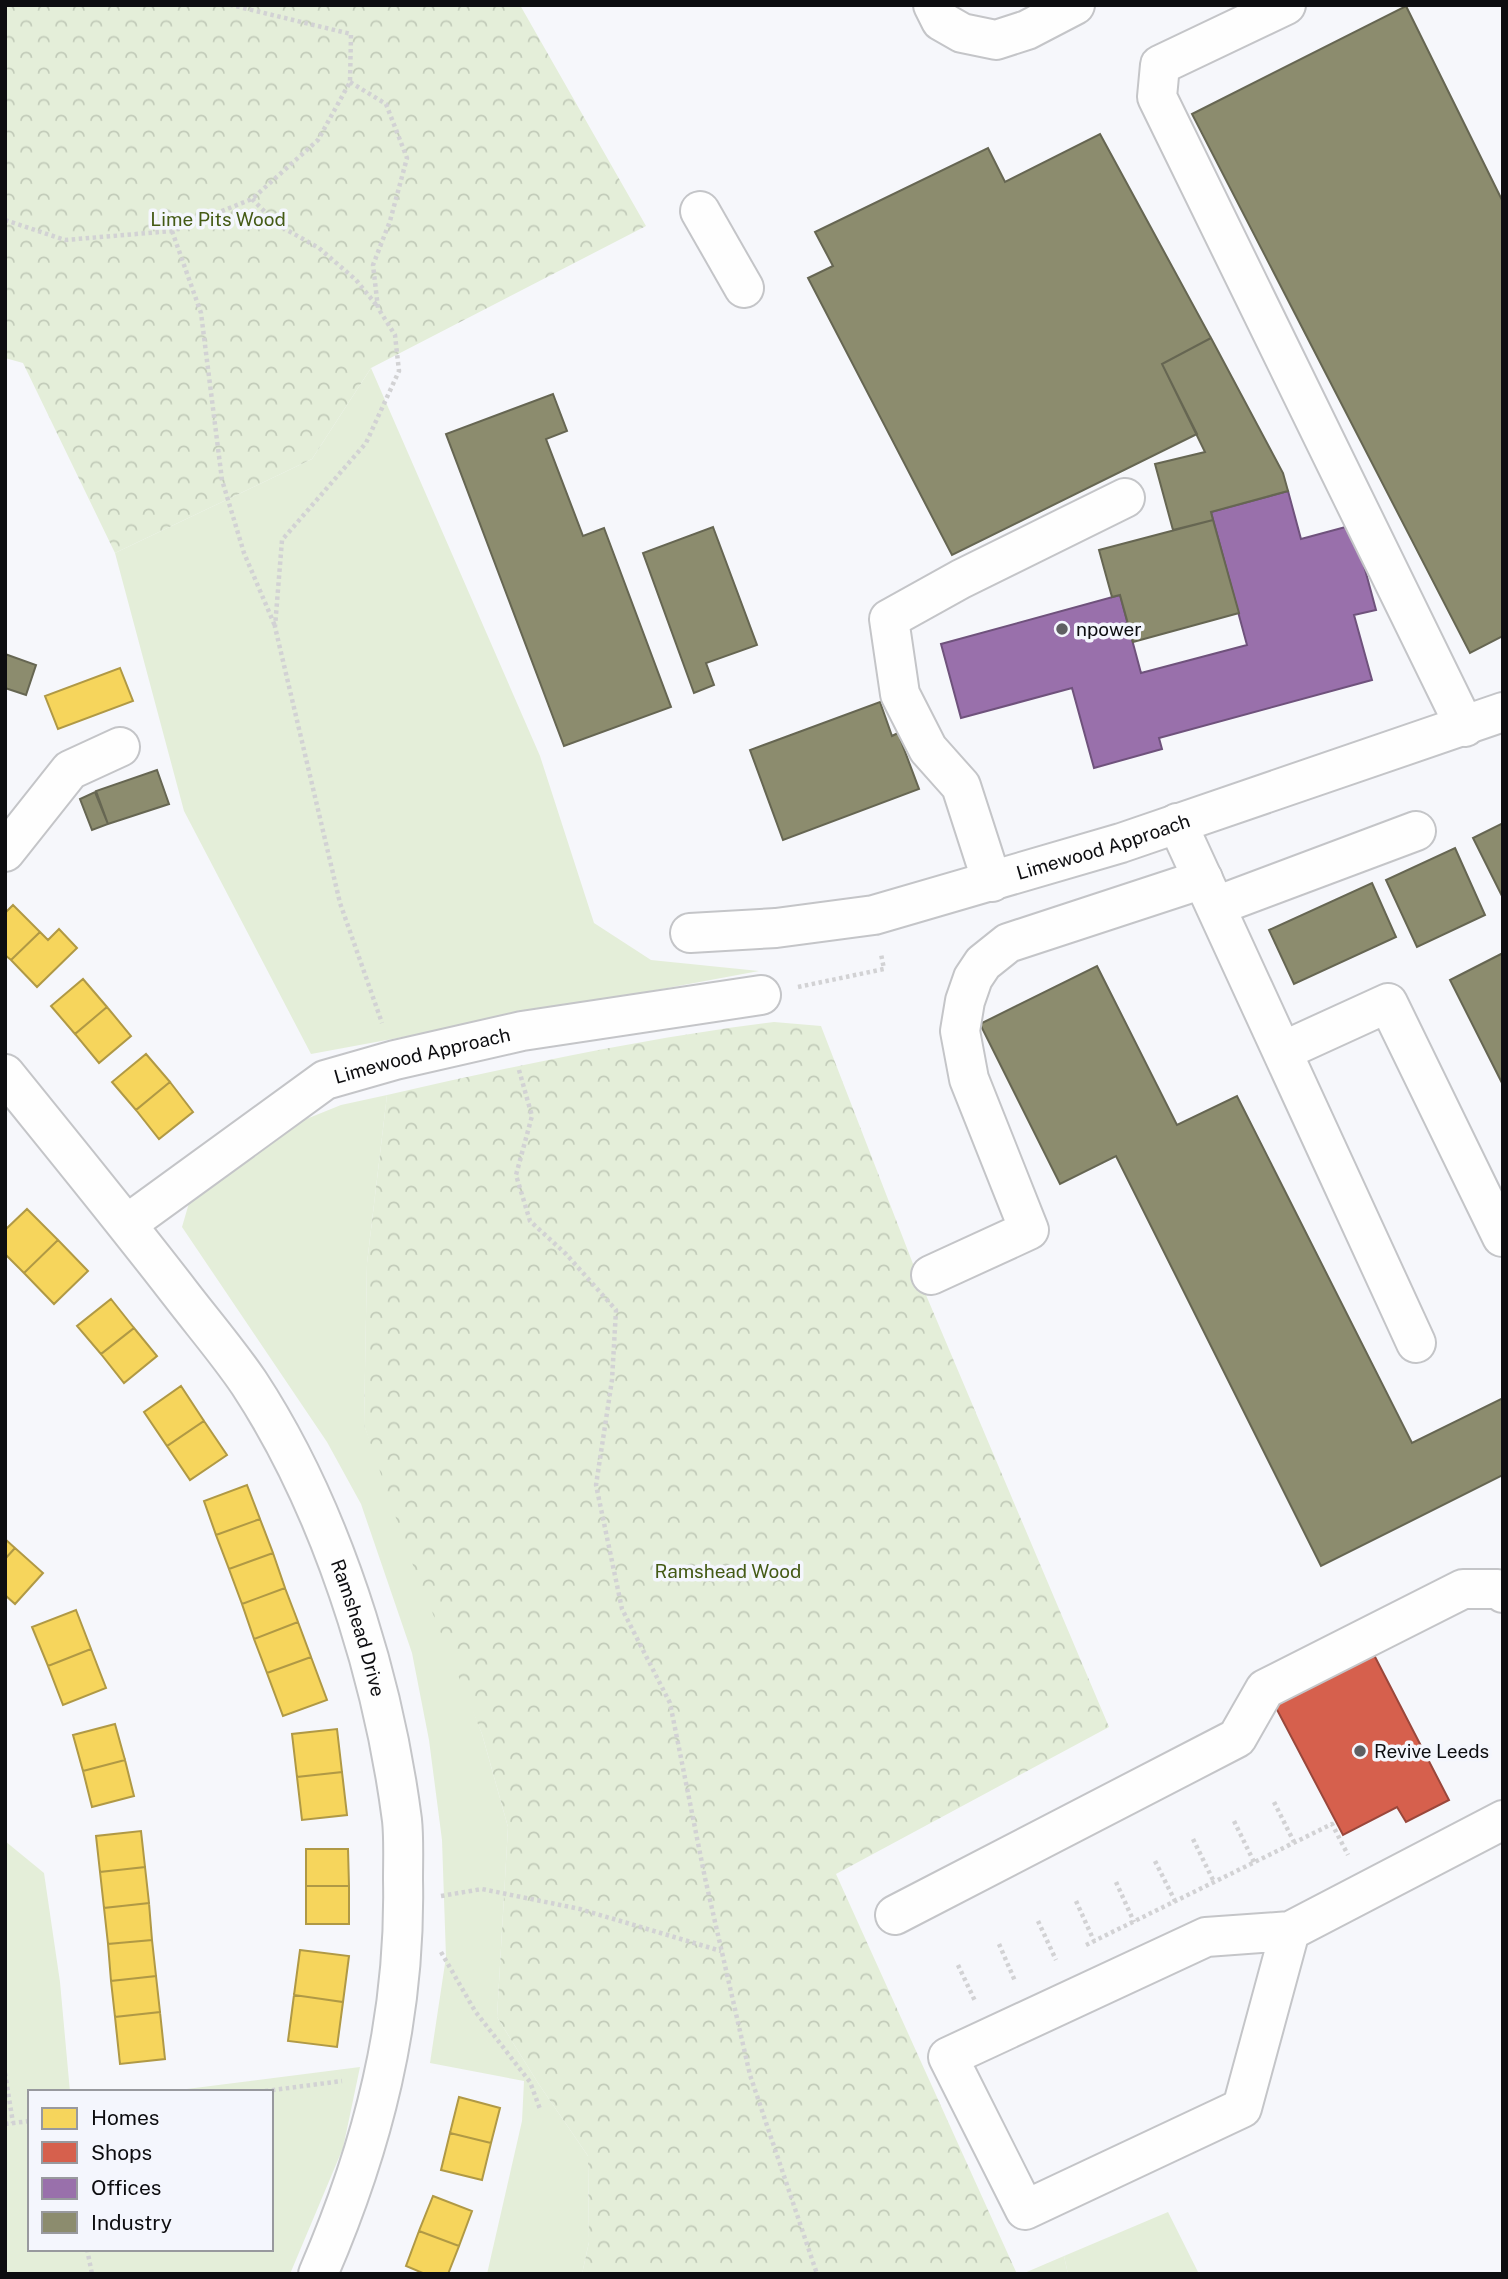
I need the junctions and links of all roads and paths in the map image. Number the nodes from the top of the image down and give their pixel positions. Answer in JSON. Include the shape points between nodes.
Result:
{"nodes":[{"id":1,"x":231,"y":5,"type":"edge"},
{"id":2,"x":933,"y":5,"type":"edge"},
{"id":3,"x":1075,"y":5,"type":"edge"},
{"id":4,"x":1286,"y":5,"type":"edge"},
{"id":5,"x":350,"y":82,"type":"junction"},
{"id":6,"x":252,"y":199,"type":"junction"},
{"id":7,"x":700,"y":211,"type":"dead end"},
{"id":8,"x":5,"y":220,"type":"edge"},
{"id":9,"x":172,"y":230,"type":"junction"},
{"id":10,"x":744,"y":288,"type":"dead end"},
{"id":11,"x":378,"y":308,"type":"junction"},
{"id":12,"x":1125,"y":498,"type":"dead end"},
{"id":13,"x":275,"y":627,"type":"junction"},
{"id":14,"x":1503,"y":712,"type":"edge"},
{"id":15,"x":1465,"y":727,"type":"junction"},
{"id":16,"x":120,"y":747,"type":"dead end"},
{"id":17,"x":1177,"y":823,"type":"junction"},
{"id":18,"x":1416,"y":831,"type":"dead end"},
{"id":19,"x":5,"y":852,"type":"edge"},
{"id":20,"x":992,"y":882,"type":"junction"},
{"id":21,"x":1209,"y":893,"type":"junction"},
{"id":22,"x":874,"y":915,"type":"junction"},
{"id":23,"x":690,"y":933,"type":"dead end"},
{"id":24,"x":761,"y":995,"type":"joint"},
{"id":25,"x":509,"y":1034,"type":"junction"},
{"id":26,"x":1283,"y":1051,"type":"junction"},
{"id":27,"x":396,"y":1060,"type":"junction"},
{"id":28,"x":5,"y":1074,"type":"edge"},
{"id":29,"x":127,"y":1224,"type":"junction"},
{"id":30,"x":1502,"y":1237,"type":"edge"},
{"id":31,"x":931,"y":1275,"type":"dead end"},
{"id":32,"x":1416,"y":1343,"type":"dead end"},
{"id":33,"x":1503,"y":1592,"type":"edge"},
{"id":34,"x":1274,"y":1802,"type":"dead end"},
{"id":35,"x":1503,"y":1820,"type":"edge"},
{"id":36,"x":1234,"y":1821,"type":"dead end"},
{"id":37,"x":1193,"y":1839,"type":"dead end"},
{"id":38,"x":1294,"y":1842,"type":"dead end"},
{"id":39,"x":1155,"y":1861,"type":"dead end"},
{"id":40,"x":1254,"y":1862,"type":"dead end"},
{"id":41,"x":1116,"y":1882,"type":"dead end"},
{"id":42,"x":1214,"y":1882,"type":"dead end"},
{"id":43,"x":1076,"y":1901,"type":"dead end"},
{"id":44,"x":1175,"y":1901,"type":"dead end"},
{"id":45,"x":404,"y":1902,"type":"junction"},
{"id":46,"x":895,"y":1915,"type":"dead end"},
{"id":47,"x":1038,"y":1921,"type":"dead end"},
{"id":48,"x":1134,"y":1922,"type":"dead end"},
{"id":49,"x":1290,"y":1931,"type":"junction"},
{"id":50,"x":1094,"y":1941,"type":"dead end"},
{"id":51,"x":999,"y":1944,"type":"dead end"},
{"id":52,"x":721,"y":1951,"type":"junction"},
{"id":53,"x":1056,"y":1960,"type":"dead end"},
{"id":54,"x":958,"y":1965,"type":"dead end"},
{"id":55,"x":1015,"y":1981,"type":"dead end"},
{"id":56,"x":975,"y":2001,"type":"dead end"},
{"id":57,"x":5,"y":2073,"type":"edge"},
{"id":58,"x":384,"y":2076,"type":"junction"},
{"id":59,"x":273,"y":2090,"type":"edge"},
{"id":60,"x":540,"y":2109,"type":"dead end"},
{"id":61,"x":28,"y":2121,"type":"edge"},
{"id":62,"x":13,"y":2123,"type":"junction"},
{"id":63,"x":5,"y":2124,"type":"edge"},
{"id":64,"x":87,"y":2251,"type":"edge"},
{"id":65,"x":92,"y":2274,"type":"edge"},
{"id":66,"x":318,"y":2274,"type":"edge"},
{"id":67,"x":817,"y":2274,"type":"edge"}],
"edges":[{"from":1,"to":5,"type":"path","via":[[351,34]]},
{"from":2,"to":3,"type":"street","via":[[942,22],[962,33],[996,40]]},
{"from":4,"to":15,"type":"street","via":[[1160,65],[1157,97]]},
{"from":5,"to":6,"type":"path","via":[[318,140]]},
{"from":5,"to":11,"type":"path","via":[[386,104],[407,158],[373,265]]},
{"from":6,"to":9,"type":"path"},
{"from":6,"to":11,"type":"path","via":[[278,225],[319,248],[356,280]]},
{"from":7,"to":10,"type":"street"},
{"from":8,"to":9,"type":"path","via":[[65,240]]},
{"from":9,"to":13,"type":"path","via":[[201,313],[222,480],[244,553]]},
{"from":11,"to":13,"type":"path","via":[[395,335],[399,371],[366,443],[282,540]]},
{"from":12,"to":20,"type":"street","via":[[889,620],[900,694],[928,749],[961,786]]},
{"from":13,"to":27,"type":"path","via":[[340,903]]},
{"from":14,"to":15,"type":"street","name":"Limewood Approach"},
{"from":15,"to":17,"type":"street","name":"Limewood Approach"},
{"from":16,"to":19,"type":"street","via":[[70,770]]},
{"from":17,"to":20,"type":"street","name":"Limewood Approach"},
{"from":17,"to":21,"type":"street"},
{"from":18,"to":21,"type":"street"},
{"from":20,"to":22,"type":"street","name":"Limewood Approach"},
{"from":21,"to":26,"type":"street"},
{"from":21,"to":31,"type":"street","via":[[1008,943],[983,962],[965,1001],[962,1051],[1028,1230]]},
{"from":22,"to":23,"type":"street","name":"Limewood Approach"},
{"from":22,"to":24,"type":"path","via":[[884,970]]},
{"from":24,"to":25,"type":"street","name":"Limewood Approach"},
{"from":25,"to":27,"type":"street","name":"Limewood Approach"},
{"from":25,"to":52,"type":"path","via":[[532,1116],[516,1175],[530,1221],[617,1310],[596,1485],[622,1609],[670,1703]]},
{"from":26,"to":30,"type":"street","via":[[1388,1003]]},
{"from":26,"to":32,"type":"street"},
{"from":27,"to":29,"type":"street","name":"Limewood Approach","via":[[325,1080]]},
{"from":28,"to":29,"type":"street","name":"Ramshead Drive"},
{"from":29,"to":45,"type":"street","name":"Ramshead Drive","via":[[248,1382],[307,1485],[346,1583],[375,1675],[402,1823]]},
{"from":33,"to":46,"type":"street","via":[[1463,1588],[1265,1689],[1237,1738]]},
{"from":34,"to":38,"type":"path"},
{"from":35,"to":49,"type":"street"},
{"from":36,"to":40,"type":"path"},
{"from":37,"to":42,"type":"path"},
{"from":39,"to":44,"type":"path"},
{"from":41,"to":48,"type":"path"},
{"from":43,"to":50,"type":"path"},
{"from":45,"to":52,"type":"path","via":[[482,1889],[580,1909]]},
{"from":45,"to":58,"type":"street","name":"Ramshead Drive","via":[[400,1973]]},
{"from":45,"to":60,"type":"path","via":[[433,1938],[475,2011],[530,2082]]},
{"from":47,"to":53,"type":"path"},
{"from":49,"to":49,"type":"street","via":[[1242,2109],[1025,2210],[948,2057],[1206,1937]]},
{"from":51,"to":55,"type":"path"},
{"from":52,"to":67,"type":"path","via":[[750,2075]]},
{"from":54,"to":56,"type":"path"},
{"from":57,"to":62,"type":"path"},
{"from":58,"to":59,"type":"path"},
{"from":58,"to":66,"type":"street","name":"Ramshead Drive","via":[[365,2152]]},
{"from":61,"to":62,"type":"path"},
{"from":62,"to":63,"type":"path"},
{"from":64,"to":65,"type":"path"}]}
